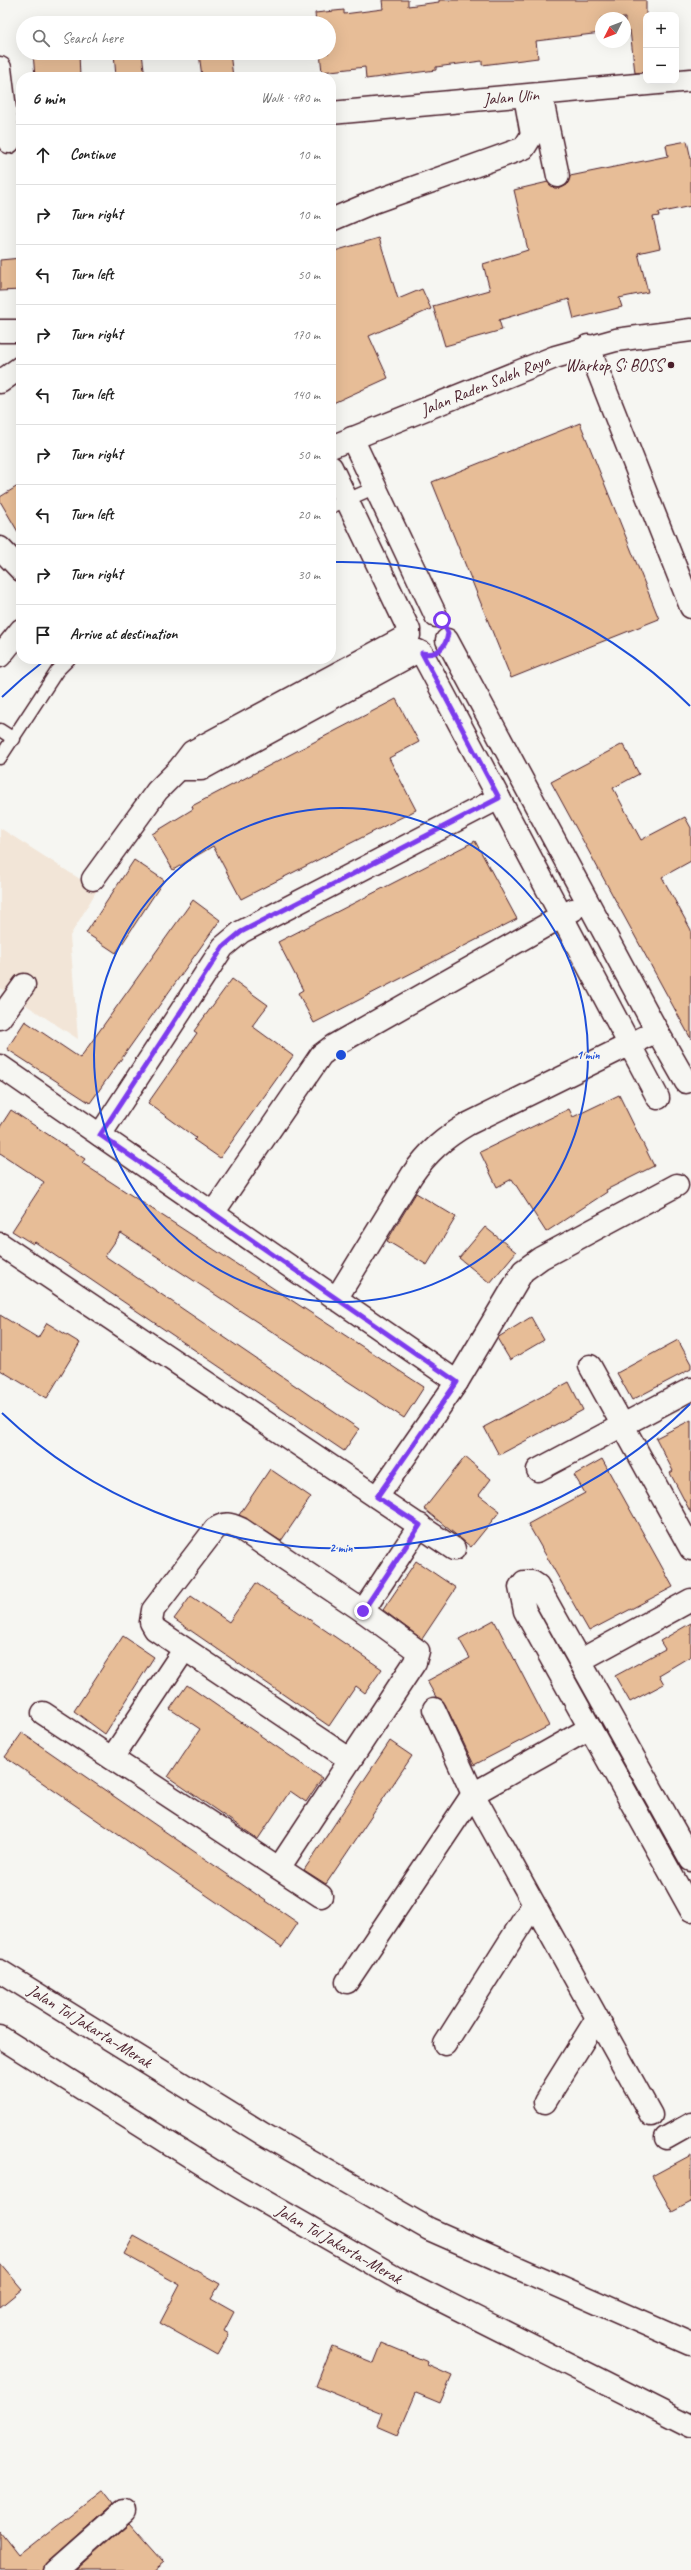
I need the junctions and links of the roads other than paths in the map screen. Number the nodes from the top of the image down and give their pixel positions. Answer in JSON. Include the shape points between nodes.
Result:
{"nodes":[{"id":1,"x":0,"y":68,"type":"edge"},
{"id":2,"x":691,"y":80,"type":"edge"},
{"id":3,"x":533,"y":95,"type":"junction"},
{"id":4,"x":336,"y":114,"type":"edge"},
{"id":5,"x":10,"y":142,"type":"edge"},
{"id":6,"x":558,"y":176,"type":"dead end"},
{"id":7,"x":336,"y":218,"type":"edge"},
{"id":8,"x":691,"y":330,"type":"edge"},
{"id":9,"x":0,"y":331,"type":"edge"},
{"id":10,"x":16,"y":331,"type":"edge"},
{"id":11,"x":588,"y":346,"type":"junction"},
{"id":12,"x":16,"y":371,"type":"edge"},
{"id":13,"x":0,"y":382,"type":"edge"},
{"id":14,"x":352,"y":438,"type":"junction"},
{"id":15,"x":336,"y":445,"type":"edge"},
{"id":16,"x":376,"y":488,"type":"junction"},
{"id":17,"x":336,"y":490,"type":"edge"},
{"id":18,"x":339,"y":503,"type":"edge"},
{"id":19,"x":0,"y":548,"type":"edge"},
{"id":20,"x":16,"y":565,"type":"edge"},
{"id":21,"x":691,"y":607,"type":"edge"},
{"id":22,"x":436,"y":616,"type":"junction"},
{"id":23,"x":16,"y":636,"type":"edge"},
{"id":24,"x":447,"y":640,"type":"junction"},
{"id":25,"x":415,"y":642,"type":"junction"},
{"id":26,"x":0,"y":656,"type":"edge"},
{"id":27,"x":64,"y":664,"type":"edge"},
{"id":28,"x":0,"y":730,"type":"edge"},
{"id":29,"x":14,"y":739,"type":"junction"},
{"id":30,"x":0,"y":758,"type":"edge"},
{"id":31,"x":499,"y":798,"type":"junction"},
{"id":32,"x":93,"y":879,"type":"dead end"},
{"id":33,"x":586,"y":903,"type":"junction"},
{"id":34,"x":561,"y":917,"type":"junction"},
{"id":35,"x":24,"y":985,"type":"dead end"},
{"id":36,"x":0,"y":1018,"type":"edge"},
{"id":37,"x":657,"y":1031,"type":"junction"},
{"id":38,"x":628,"y":1045,"type":"junction"},
{"id":39,"x":0,"y":1066,"type":"edge"},
{"id":40,"x":686,"y":1082,"type":"dead end"},
{"id":41,"x":658,"y":1098,"type":"dead end"},
{"id":42,"x":100,"y":1135,"type":"junction"},
{"id":43,"x":677,"y":1185,"type":"dead end"},
{"id":44,"x":213,"y":1213,"type":"junction"},
{"id":45,"x":0,"y":1244,"type":"edge"},
{"id":46,"x":336,"y":1299,"type":"junction"},
{"id":47,"x":590,"y":1366,"type":"dead end"},
{"id":48,"x":457,"y":1382,"type":"junction"},
{"id":49,"x":691,"y":1389,"type":"edge"},
{"id":50,"x":624,"y":1424,"type":"junction"},
{"id":51,"x":538,"y":1470,"type":"dead end"},
{"id":52,"x":377,"y":1497,"type":"junction"},
{"id":53,"x":420,"y":1525,"type":"junction"},
{"id":54,"x":688,"y":1536,"type":"edge"},
{"id":55,"x":454,"y":1549,"type":"dead end"},
{"id":56,"x":691,"y":1600,"type":"edge"},
{"id":57,"x":363,"y":1611,"type":"junction"},
{"id":58,"x":184,"y":1650,"type":"junction"},
{"id":59,"x":581,"y":1660,"type":"junction"},
{"id":60,"x":434,"y":1709,"type":"dead end"},
{"id":61,"x":43,"y":1713,"type":"dead end"},
{"id":62,"x":590,"y":1728,"type":"junction"},
{"id":63,"x":112,"y":1758,"type":"junction"},
{"id":64,"x":349,"y":1759,"type":"junction"},
{"id":65,"x":473,"y":1794,"type":"junction"},
{"id":66,"x":691,"y":1860,"type":"edge"},
{"id":67,"x":279,"y":1868,"type":"junction"},
{"id":68,"x":684,"y":1881,"type":"edge"},
{"id":69,"x":322,"y":1896,"type":"dead end"},
{"id":70,"x":533,"y":1905,"type":"junction"},
{"id":71,"x":691,"y":1910,"type":"edge"},
{"id":72,"x":0,"y":1971,"type":"edge"},
{"id":73,"x":347,"y":1982,"type":"dead end"},
{"id":74,"x":596,"y":2020,"type":"junction"},
{"id":75,"x":0,"y":2037,"type":"edge"},
{"id":76,"x":445,"y":2044,"type":"dead end"},
{"id":77,"x":545,"y":2102,"type":"dead end"},
{"id":78,"x":651,"y":2115,"type":"dead end"},
{"id":79,"x":691,"y":2124,"type":"edge"},
{"id":80,"x":666,"y":2138,"type":"dead end"},
{"id":81,"x":691,"y":2344,"type":"edge"},
{"id":82,"x":691,"y":2426,"type":"edge"},
{"id":83,"x":124,"y":2511,"type":"dead end"},
{"id":84,"x":57,"y":2570,"type":"edge"}],
"edges":[{"from":1,"to":5,"type":"main road"},
{"from":2,"to":3,"type":"main road","name":"Jalan Ulin"},
{"from":3,"to":4,"type":"main road","name":"Jalan Ulin"},
{"from":3,"to":6,"type":"main road"},
{"from":3,"to":7,"type":"main road","via":[[532,135],[524,148]]},
{"from":8,"to":11,"type":"main road","name":"Jalan Raden Saleh Raya"},
{"from":9,"to":10,"type":"main road"},
{"from":11,"to":14,"type":"main road","name":"Jalan Raden Saleh Raya"},
{"from":11,"to":21,"type":"main road"},
{"from":12,"to":13,"type":"main road"},
{"from":14,"to":15,"type":"main road","name":"Jalan Raden Saleh Raya"},
{"from":14,"to":16,"type":"main road"},
{"from":16,"to":18,"type":"lane"},
{"from":16,"to":22,"type":"main road"},
{"from":17,"to":18,"type":"main road"},
{"from":18,"to":25,"type":"main road"},
{"from":19,"to":20,"type":"main road"},
{"from":22,"to":24,"type":"main road","via":[[446,626]]},
{"from":22,"to":25,"type":"main road","via":[[419,617]]},
{"from":23,"to":26,"type":"main road"},
{"from":24,"to":25,"type":"main road","via":[[440,650],[428,654]]},
{"from":24,"to":33,"type":"main road"},
{"from":25,"to":31,"type":"main road"},
{"from":25,"to":32,"type":"main road","via":[[192,752],[157,791]]},
{"from":27,"to":29,"type":"lane"},
{"from":28,"to":29,"type":"lane"},
{"from":29,"to":30,"type":"lane"},
{"from":31,"to":34,"type":"main road"},
{"from":31,"to":42,"type":"main road","via":[[241,932],[223,947]]},
{"from":33,"to":34,"type":"main road"},
{"from":33,"to":37,"type":"main road"},
{"from":34,"to":38,"type":"main road"},
{"from":34,"to":44,"type":"main road","via":[[321,1055]]},
{"from":35,"to":36,"type":"main road"},
{"from":37,"to":38,"type":"main road"},
{"from":37,"to":40,"type":"main road"},
{"from":38,"to":41,"type":"main road"},
{"from":38,"to":46,"type":"main road","via":[[443,1139],[426,1155],[412,1175]]},
{"from":39,"to":42,"type":"main road"},
{"from":42,"to":44,"type":"main road"},
{"from":43,"to":48,"type":"main road","via":[[527,1268]]},
{"from":44,"to":46,"type":"main road"},
{"from":45,"to":52,"type":"main road"},
{"from":46,"to":48,"type":"main road"},
{"from":47,"to":50,"type":"main road"},
{"from":48,"to":52,"type":"main road"},
{"from":49,"to":50,"type":"main road"},
{"from":50,"to":51,"type":"main road"},
{"from":50,"to":54,"type":"main road"},
{"from":52,"to":53,"type":"main road"},
{"from":53,"to":55,"type":"main road"},
{"from":53,"to":57,"type":"main road"},
{"from":56,"to":59,"type":"main road"},
{"from":57,"to":58,"type":"main road","via":[[241,1528],[230,1523],[222,1524],[151,1615],[155,1629]]},
{"from":57,"to":64,"type":"main road","via":[[418,1651],[415,1662]]},
{"from":58,"to":63,"type":"main road"},
{"from":58,"to":64,"type":"main road"},
{"from":59,"to":62,"type":"main road","via":[[538,1586],[532,1582],[524,1582],[520,1587],[525,1611]]},
{"from":59,"to":66,"type":"main road"},
{"from":60,"to":65,"type":"main road"},
{"from":61,"to":63,"type":"main road"},
{"from":62,"to":65,"type":"main road"},
{"from":62,"to":68,"type":"main road"},
{"from":63,"to":67,"type":"main road"},
{"from":64,"to":67,"type":"main road"},
{"from":65,"to":70,"type":"main road"},
{"from":65,"to":73,"type":"main road"},
{"from":67,"to":69,"type":"main road"},
{"from":68,"to":71,"type":"main road"},
{"from":70,"to":74,"type":"main road"},
{"from":70,"to":76,"type":"main road"},
{"from":72,"to":81,"type":"main road","name":"Jalan Tol Jakarta–Merak","via":[[263,2134],[429,2229]]},
{"from":74,"to":77,"type":"main road"},
{"from":74,"to":78,"type":"main road"},
{"from":75,"to":82,"type":"main road","name":"Jalan Tol Jakarta–Merak","via":[[234,2184],[401,2280]]},
{"from":79,"to":80,"type":"main road"},
{"from":83,"to":84,"type":"main road"}]}
